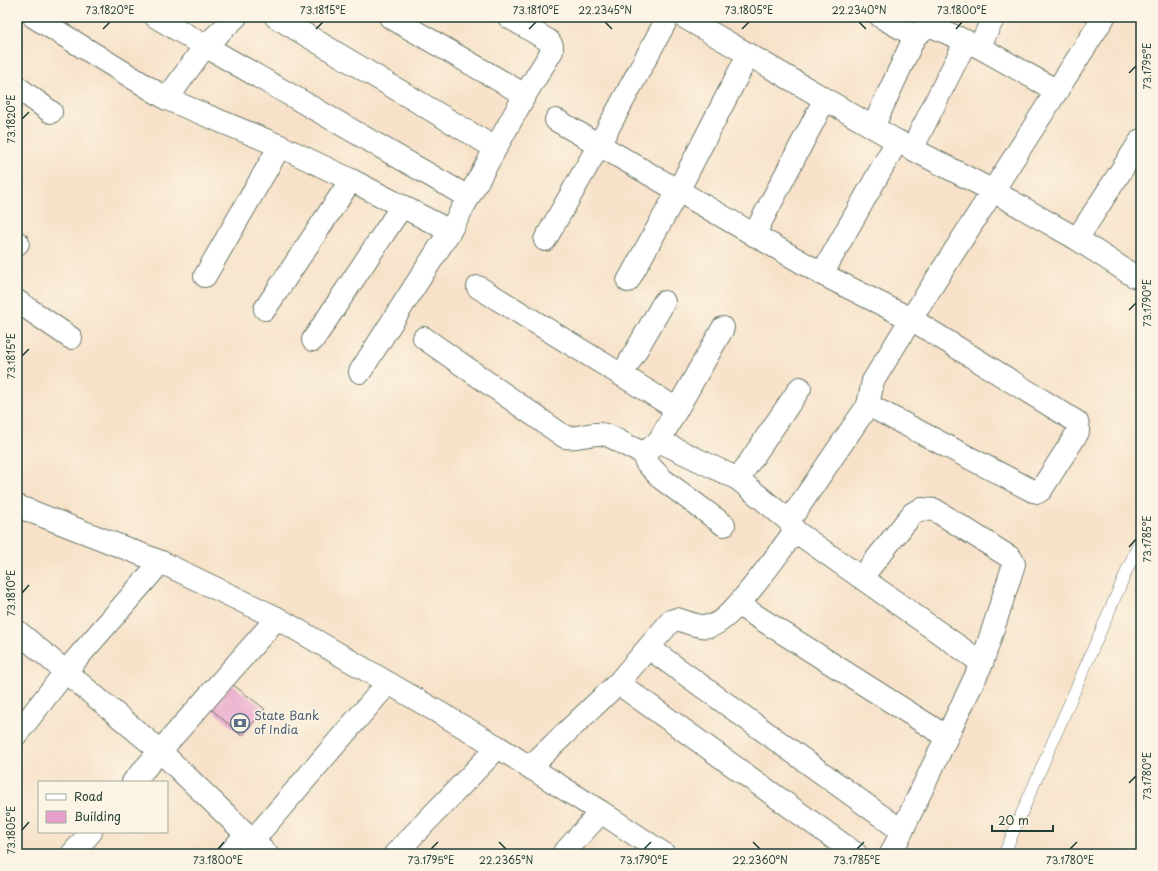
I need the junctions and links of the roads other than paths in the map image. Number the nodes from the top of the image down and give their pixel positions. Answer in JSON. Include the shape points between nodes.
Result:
{"nodes":[{"id":1,"x":34,"y":17,"type":"edge"},
{"id":2,"x":156,"y":17,"type":"edge"},
{"id":3,"x":236,"y":17,"type":"edge"},
{"id":4,"x":276,"y":17,"type":"edge"},
{"id":5,"x":390,"y":17,"type":"edge"},
{"id":6,"x":508,"y":17,"type":"edge"},
{"id":7,"x":668,"y":17,"type":"edge"},
{"id":8,"x":684,"y":17,"type":"edge"},
{"id":9,"x":881,"y":17,"type":"edge"},
{"id":10,"x":994,"y":17,"type":"edge"},
{"id":11,"x":1104,"y":17,"type":"edge"},
{"id":12,"x":925,"y":26,"type":"edge"},
{"id":13,"x":973,"y":44,"type":"junction"},
{"id":14,"x":205,"y":46,"type":"junction"},
{"id":15,"x":748,"y":55,"type":"junction"},
{"id":16,"x":17,"y":87,"type":"edge"},
{"id":17,"x":1057,"y":91,"type":"junction"},
{"id":18,"x":525,"y":95,"type":"junction"},
{"id":19,"x":167,"y":99,"type":"junction"},
{"id":20,"x":825,"y":99,"type":"junction"},
{"id":21,"x":51,"y":112,"type":"dead end"},
{"id":22,"x":556,"y":120,"type":"dead end"},
{"id":23,"x":873,"y":127,"type":"junction"},
{"id":24,"x":1141,"y":140,"type":"edge"},
{"id":25,"x":599,"y":145,"type":"junction"},
{"id":26,"x":905,"y":145,"type":"junction"},
{"id":27,"x":280,"y":146,"type":"junction"},
{"id":28,"x":495,"y":148,"type":"junction"},
{"id":29,"x":351,"y":180,"type":"junction"},
{"id":30,"x":678,"y":191,"type":"junction"},
{"id":31,"x":993,"y":191,"type":"junction"},
{"id":32,"x":468,"y":198,"type":"junction"},
{"id":33,"x":402,"y":206,"type":"junction"},
{"id":34,"x":450,"y":231,"type":"junction"},
{"id":35,"x":754,"y":235,"type":"junction"},
{"id":36,"x":1077,"y":239,"type":"junction"},
{"id":37,"x":545,"y":240,"type":"dead end"},
{"id":38,"x":822,"y":274,"type":"junction"},
{"id":39,"x":204,"y":276,"type":"dead end"},
{"id":40,"x":1141,"y":278,"type":"edge"},
{"id":41,"x":628,"y":281,"type":"dead end"},
{"id":42,"x":478,"y":287,"type":"dead end"},
{"id":43,"x":17,"y":301,"type":"edge"},
{"id":44,"x":664,"y":302,"type":"dead end"},
{"id":45,"x":265,"y":309,"type":"dead end"},
{"id":46,"x":911,"y":319,"type":"junction"},
{"id":47,"x":723,"y":328,"type":"dead end"},
{"id":48,"x":71,"y":338,"type":"dead end"},
{"id":49,"x":424,"y":338,"type":"dead end"},
{"id":50,"x":313,"y":340,"type":"dead end"},
{"id":51,"x":360,"y":372,"type":"dead end"},
{"id":52,"x":622,"y":375,"type":"junction"},
{"id":53,"x":800,"y":388,"type":"dead end"},
{"id":54,"x":868,"y":405,"type":"junction"},
{"id":55,"x":677,"y":409,"type":"junction"},
{"id":56,"x":652,"y":446,"type":"junction"},
{"id":57,"x":738,"y":479,"type":"junction"},
{"id":58,"x":17,"y":506,"type":"edge"},
{"id":59,"x":724,"y":525,"type":"dead end"},
{"id":60,"x":792,"y":526,"type":"junction"},
{"id":61,"x":1141,"y":538,"type":"edge"},
{"id":62,"x":161,"y":562,"type":"junction"},
{"id":63,"x":862,"y":577,"type":"junction"},
{"id":64,"x":739,"y":605,"type":"junction"},
{"id":65,"x":276,"y":618,"type":"junction"},
{"id":66,"x":17,"y":631,"type":"edge"},
{"id":67,"x":649,"y":648,"type":"junction"},
{"id":68,"x":982,"y":663,"type":"junction"},
{"id":69,"x":66,"y":671,"type":"junction"},
{"id":70,"x":618,"y":683,"type":"junction"},
{"id":71,"x":388,"y":684,"type":"junction"},
{"id":72,"x":17,"y":734,"type":"edge"},
{"id":73,"x":947,"y":737,"type":"junction"},
{"id":74,"x":498,"y":747,"type":"junction"},
{"id":75,"x":159,"y":750,"type":"junction"},
{"id":76,"x":529,"y":768,"type":"junction"},
{"id":77,"x":134,"y":781,"type":"edge"},
{"id":78,"x":601,"y":812,"type":"junction"},
{"id":79,"x":902,"y":831,"type":"junction"},
{"id":80,"x":90,"y":833,"type":"edge"},
{"id":81,"x":256,"y":843,"type":"edge"},
{"id":82,"x":72,"y":854,"type":"edge"},
{"id":83,"x":229,"y":854,"type":"edge"},
{"id":84,"x":395,"y":854,"type":"edge"},
{"id":85,"x":563,"y":854,"type":"edge"},
{"id":86,"x":664,"y":854,"type":"edge"},
{"id":87,"x":856,"y":854,"type":"edge"},
{"id":88,"x":891,"y":854,"type":"edge"},
{"id":89,"x":1004,"y":854,"type":"edge"}],
"edges":[{"from":1,"to":19,"type":"street"},
{"from":2,"to":14,"type":"street"},
{"from":3,"to":14,"type":"street"},
{"from":4,"to":28,"type":"street"},
{"from":5,"to":18,"type":"street"},
{"from":6,"to":18,"type":"street","via":[[549,41],[552,46],[552,51]]},
{"from":7,"to":25,"type":"street"},
{"from":8,"to":15,"type":"street"},
{"from":9,"to":12,"type":"street"},
{"from":10,"to":13,"type":"street"},
{"from":11,"to":17,"type":"street"},
{"from":12,"to":13,"type":"street"},
{"from":12,"to":23,"type":"street"},
{"from":13,"to":17,"type":"street"},
{"from":13,"to":26,"type":"street"},
{"from":14,"to":19,"type":"street"},
{"from":14,"to":32,"type":"street"},
{"from":15,"to":20,"type":"street"},
{"from":15,"to":30,"type":"street"},
{"from":16,"to":21,"type":"street"},
{"from":17,"to":31,"type":"street"},
{"from":18,"to":28,"type":"street"},
{"from":19,"to":27,"type":"street"},
{"from":20,"to":23,"type":"street"},
{"from":20,"to":35,"type":"street"},
{"from":22,"to":25,"type":"street"},
{"from":23,"to":26,"type":"street"},
{"from":24,"to":36,"type":"street"},
{"from":25,"to":30,"type":"street"},
{"from":25,"to":37,"type":"street"},
{"from":26,"to":31,"type":"street"},
{"from":26,"to":38,"type":"street"},
{"from":27,"to":29,"type":"street"},
{"from":27,"to":39,"type":"street"},
{"from":28,"to":32,"type":"street"},
{"from":29,"to":33,"type":"street"},
{"from":29,"to":45,"type":"street"},
{"from":30,"to":35,"type":"street"},
{"from":30,"to":41,"type":"street"},
{"from":31,"to":36,"type":"street"},
{"from":31,"to":46,"type":"street"},
{"from":32,"to":34,"type":"street"},
{"from":33,"to":34,"type":"street"},
{"from":33,"to":50,"type":"street"},
{"from":34,"to":51,"type":"street"},
{"from":35,"to":38,"type":"street"},
{"from":36,"to":40,"type":"street"},
{"from":38,"to":46,"type":"street"},
{"from":42,"to":52,"type":"street"},
{"from":43,"to":48,"type":"street"},
{"from":44,"to":52,"type":"street"},
{"from":46,"to":54,"type":"street","via":[[873,381]]},
{"from":46,"to":54,"type":"street","via":[[1077,422],[1078,432],[1038,492]]},
{"from":47,"to":55,"type":"street"},
{"from":49,"to":56,"type":"street","via":[[565,437],[605,435],[639,451]]},
{"from":52,"to":55,"type":"street"},
{"from":53,"to":57,"type":"street"},
{"from":54,"to":60,"type":"street"},
{"from":55,"to":56,"type":"street"},
{"from":56,"to":57,"type":"street"},
{"from":56,"to":59,"type":"street","via":[[645,458],[646,462],[662,478]]},
{"from":57,"to":60,"type":"street"},
{"from":58,"to":62,"type":"street"},
{"from":60,"to":63,"type":"street"},
{"from":60,"to":64,"type":"street"},
{"from":61,"to":89,"type":"lane"},
{"from":62,"to":65,"type":"street"},
{"from":62,"to":69,"type":"street"},
{"from":63,"to":68,"type":"street"},
{"from":63,"to":68,"type":"street","via":[[913,513],[922,509],[935,510],[1011,558],[1014,564]]},
{"from":64,"to":67,"type":"street","via":[[712,626],[703,627],[677,619],[671,621]]},
{"from":64,"to":73,"type":"street"},
{"from":65,"to":71,"type":"street"},
{"from":65,"to":75,"type":"street"},
{"from":66,"to":69,"type":"street"},
{"from":67,"to":70,"type":"street"},
{"from":67,"to":79,"type":"street"},
{"from":68,"to":73,"type":"street"},
{"from":69,"to":72,"type":"street"},
{"from":69,"to":75,"type":"street"},
{"from":70,"to":76,"type":"street"},
{"from":70,"to":87,"type":"street"},
{"from":71,"to":74,"type":"street"},
{"from":71,"to":81,"type":"street"},
{"from":73,"to":79,"type":"street"},
{"from":74,"to":76,"type":"street"},
{"from":74,"to":84,"type":"street"},
{"from":75,"to":77,"type":"street"},
{"from":75,"to":81,"type":"street"},
{"from":76,"to":78,"type":"street"},
{"from":78,"to":85,"type":"street"},
{"from":78,"to":86,"type":"street"},
{"from":79,"to":88,"type":"street"},
{"from":80,"to":82,"type":"street"},
{"from":81,"to":83,"type":"street"}]}
